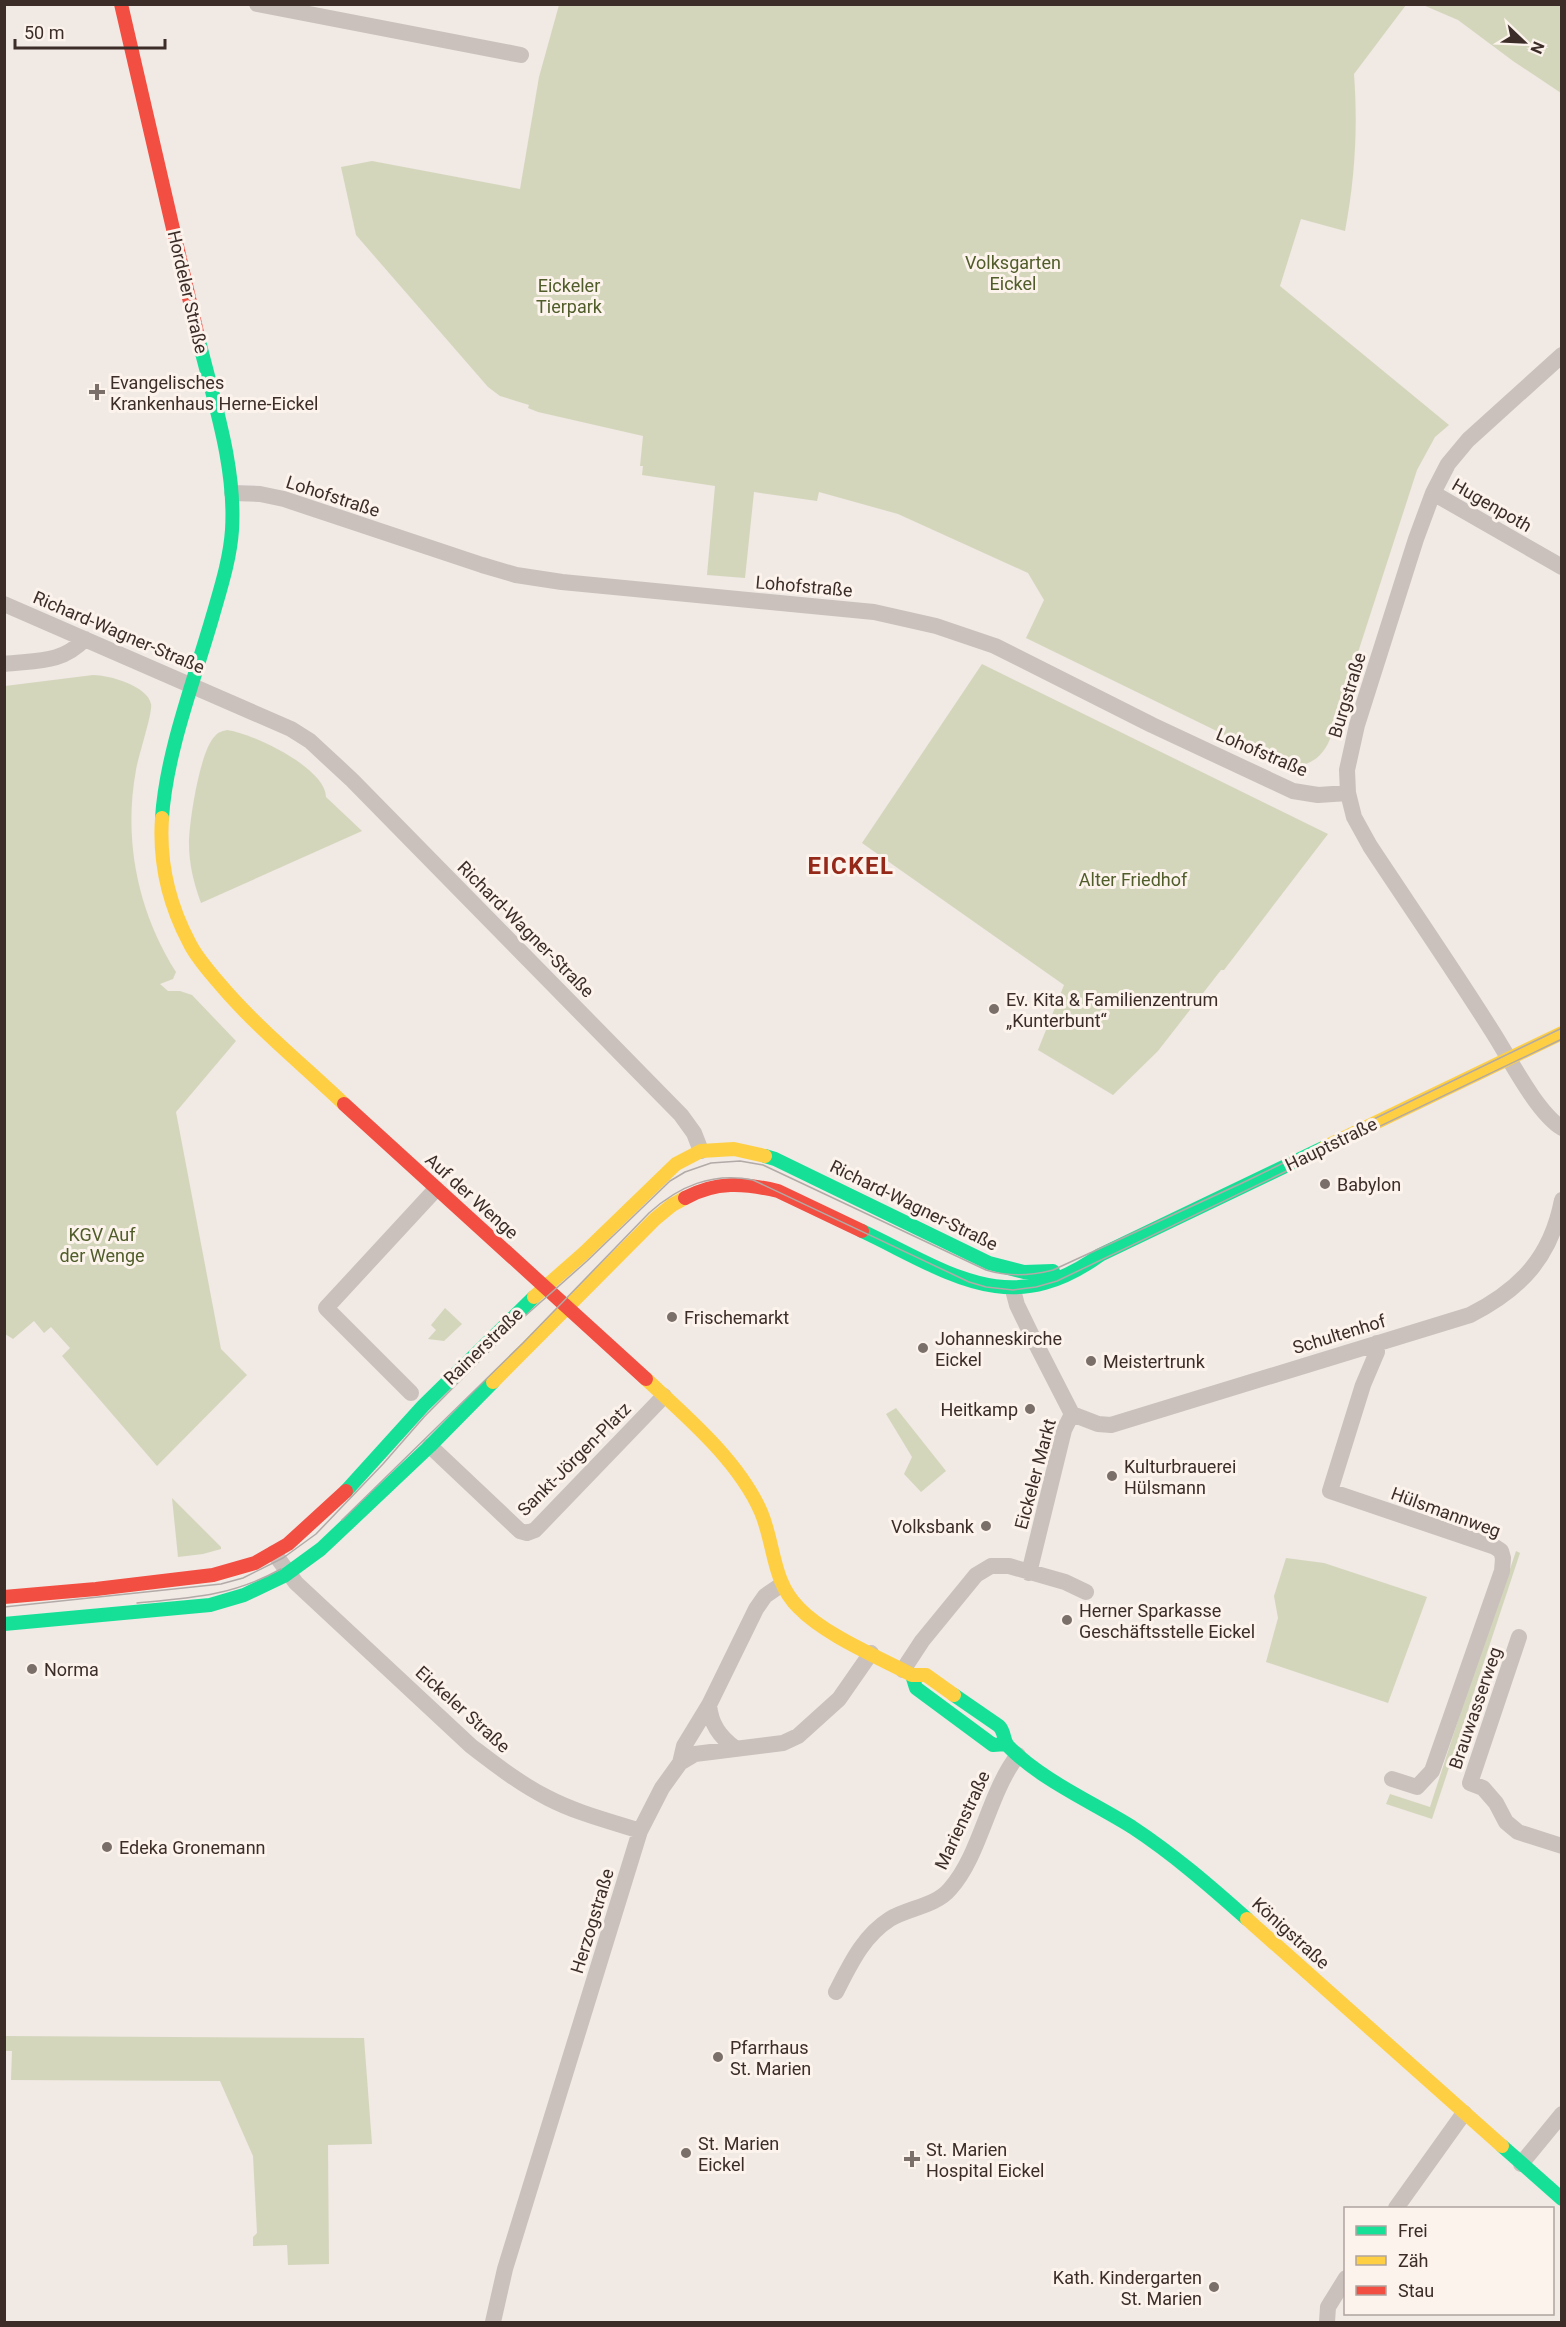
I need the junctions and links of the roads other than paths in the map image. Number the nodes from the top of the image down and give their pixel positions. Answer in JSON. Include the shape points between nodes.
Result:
{"nodes":[{"id":1,"x":121,"y":4,"type":"edge"},
{"id":2,"x":257,"y":4,"type":"edge"},
{"id":3,"x":520,"y":55,"type":"dead end"},
{"id":4,"x":1562,"y":355,"type":"edge"},
{"id":5,"x":232,"y":493,"type":"junction"},
{"id":6,"x":1433,"y":494,"type":"junction"},
{"id":7,"x":1562,"y":567,"type":"edge"},
{"id":8,"x":4,"y":604,"type":"edge"},
{"id":9,"x":85,"y":639,"type":"junction"},
{"id":10,"x":4,"y":664,"type":"edge"},
{"id":11,"x":193,"y":685,"type":"junction"},
{"id":12,"x":1348,"y":793,"type":"junction"},
{"id":13,"x":1562,"y":1033,"type":"edge"},
{"id":14,"x":1510,"y":1059,"type":"junction"},
{"id":15,"x":1562,"y":1128,"type":"edge"},
{"id":16,"x":701,"y":1151,"type":"junction"},
{"id":17,"x":436,"y":1189,"type":"junction"},
{"id":18,"x":1562,"y":1200,"type":"edge"},
{"id":19,"x":1100,"y":1255,"type":"junction"},
{"id":20,"x":1012,"y":1270,"type":"joint"},
{"id":21,"x":544,"y":1287,"type":"junction"},
{"id":22,"x":1013,"y":1290,"type":"junction"},
{"id":23,"x":568,"y":1309,"type":"junction"},
{"id":24,"x":1377,"y":1343,"type":"junction"},
{"id":25,"x":411,"y":1393,"type":"dead end"},
{"id":26,"x":664,"y":1396,"type":"junction"},
{"id":27,"x":1072,"y":1414,"type":"junction"},
{"id":28,"x":430,"y":1446,"type":"junction"},
{"id":29,"x":274,"y":1553,"type":"junction"},
{"id":30,"x":288,"y":1573,"type":"junction"},
{"id":31,"x":1029,"y":1573,"type":"junction"},
{"id":32,"x":781,"y":1585,"type":"junction"},
{"id":33,"x":1086,"y":1592,"type":"dead end"},
{"id":34,"x":4,"y":1596,"type":"edge"},
{"id":35,"x":4,"y":1624,"type":"edge"},
{"id":36,"x":1519,"y":1637,"type":"dead end"},
{"id":37,"x":871,"y":1653,"type":"junction"},
{"id":38,"x":907,"y":1672,"type":"junction"},
{"id":39,"x":709,"y":1705,"type":"junction"},
{"id":40,"x":735,"y":1748,"type":"junction"},
{"id":41,"x":1012,"y":1749,"type":"junction"},
{"id":42,"x":680,"y":1763,"type":"junction"},
{"id":43,"x":1392,"y":1779,"type":"dead end"},
{"id":44,"x":640,"y":1831,"type":"junction"},
{"id":45,"x":1562,"y":1846,"type":"edge"},
{"id":46,"x":837,"y":1992,"type":"dead end"},
{"id":47,"x":1464,"y":2113,"type":"junction"},
{"id":48,"x":1562,"y":2114,"type":"edge"},
{"id":49,"x":1521,"y":2164,"type":"junction"},
{"id":50,"x":1562,"y":2199,"type":"edge"},
{"id":51,"x":1397,"y":2207,"type":"edge"},
{"id":52,"x":1344,"y":2281,"type":"edge"},
{"id":53,"x":493,"y":2322,"type":"edge"},
{"id":54,"x":1327,"y":2322,"type":"edge"}],
"edges":[{"from":1,"to":5,"type":"street","name":"Hordeler Straße"},
{"from":2,"to":3,"type":"street"},
{"from":4,"to":6,"type":"street","name":"Burgstraße","via":[[1468,440],[1448,464]]},
{"from":5,"to":11,"type":"street","name":"Hordeler Straße","via":[[232,531],[223,581]]},
{"from":5,"to":12,"type":"street","name":"Lohofstraße","via":[[284,499],[516,574],[874,612],[936,626],[995,646],[1293,790],[1318,795]]},
{"from":6,"to":7,"type":"street","name":"Hugenpoth"},
{"from":6,"to":12,"type":"street","name":"Burgstraße","via":[[1357,725],[1347,770]]},
{"from":8,"to":9,"type":"street","name":"Richard-Wagner-Straße"},
{"from":9,"to":10,"type":"street","via":[[61,657]]},
{"from":9,"to":11,"type":"street","name":"Richard-Wagner-Straße"},
{"from":11,"to":16,"type":"street","name":"Richard-Wagner-Straße","via":[[291,729],[327,756],[681,1115]]},
{"from":11,"to":17,"type":"street","name":"Auf der Wenge","via":[[169,768],[160,829],[165,877],[189,942],[237,1004]]},
{"from":12,"to":14,"type":"street","name":"Burgstraße","via":[[1354,817],[1370,846]]},
{"from":13,"to":14,"type":"street","name":"Hauptstraße"},
{"from":14,"to":15,"type":"street","name":"Burgstraße","via":[[1544,1110]]},
{"from":14,"to":19,"type":"street","name":"Hauptstraße"},
{"from":16,"to":20,"type":"street","name":"Richard-Wagner-Straße","via":[[734,1149],[775,1159],[989,1263]]},
{"from":16,"to":21,"type":"street","name":"Rainerstraße","via":[[663,1175]]},
{"from":17,"to":21,"type":"street","name":"Auf der Wenge"},
{"from":17,"to":25,"type":"street","via":[[326,1308]]},
{"from":18,"to":24,"type":"street","name":"Schultenhof","via":[[1546,1248],[1529,1273],[1510,1291],[1470,1315]]},
{"from":19,"to":20,"type":"street","name":"Hauptstraße","via":[[1053,1270]]},
{"from":19,"to":22,"type":"street","name":"Hauptstraße","via":[[1057,1281]]},
{"from":21,"to":23,"type":"street","name":"Auf der Wenge"},
{"from":21,"to":29,"type":"street","name":"Rainerstraße","via":[[442,1386],[343,1494]]},
{"from":22,"to":23,"type":"street","name":"Rainerstraße","via":[[969,1282],[778,1191],[738,1184],[715,1185],[672,1205]]},
{"from":22,"to":27,"type":"street","name":"Eickeler Markt"},
{"from":23,"to":26,"type":"street","name":"Auf der Wenge"},
{"from":23,"to":28,"type":"street","name":"Rainerstraße"},
{"from":24,"to":27,"type":"street","name":"Schultenhof","via":[[1111,1425]]},
{"from":24,"to":43,"type":"street","name":"Hülsmannweg","via":[[1330,1491],[1495,1547],[1503,1558],[1502,1571],[1432,1771],[1417,1786]]},
{"from":26,"to":28,"type":"street","name":"Sankt-Jörgen-Platz","via":[[535,1530],[527,1533],[520,1531]]},
{"from":26,"to":32,"type":"street","name":"Auf der Wenge","via":[[726,1458],[750,1490],[770,1537]]},
{"from":27,"to":31,"type":"street","name":"Eickeler Markt","via":[[1064,1430]]},
{"from":28,"to":30,"type":"street","name":"Rainerstraße","via":[[321,1550]]},
{"from":29,"to":30,"type":"street","name":"Eickeler Straße"},
{"from":29,"to":34,"type":"street","via":[[213,1575]]},
{"from":30,"to":35,"type":"street","via":[[244,1595],[210,1605]]},
{"from":30,"to":44,"type":"street","name":"Eickeler Straße","via":[[495,1765],[572,1809]]},
{"from":31,"to":33,"type":"street"},
{"from":31,"to":38,"type":"street","via":[[1001,1565],[976,1575],[922,1641]]},
{"from":32,"to":37,"type":"street","via":[[811,1620]]},
{"from":32,"to":39,"type":"street","via":[[756,1609]]},
{"from":36,"to":45,"type":"street","name":"Brauwasserweg","via":[[1470,1783],[1483,1788],[1506,1822],[1518,1832]]},
{"from":37,"to":38,"type":"street"},
{"from":37,"to":40,"type":"street","via":[[839,1700],[798,1736],[783,1743]]},
{"from":38,"to":41,"type":"street","via":[[926,1674],[999,1726]]},
{"from":39,"to":40,"type":"street","via":[[718,1733]]},
{"from":39,"to":42,"type":"street","via":[[684,1746]]},
{"from":40,"to":42,"type":"street","via":[[695,1754]]},
{"from":41,"to":46,"type":"street","name":"Marienstraße","via":[[1004,1777],[961,1876],[936,1900],[891,1918],[873,1931]]},
{"from":41,"to":47,"type":"street","name":"Königstraße","via":[[1042,1774],[1154,1843],[1197,1875]]},
{"from":42,"to":44,"type":"street","name":"Herzogstraße"},
{"from":44,"to":53,"type":"street","name":"Herzogstraße"},
{"from":47,"to":49,"type":"street","name":"Königstraße"},
{"from":47,"to":51,"type":"street"},
{"from":48,"to":49,"type":"street"},
{"from":49,"to":50,"type":"street","name":"Königstraße"},
{"from":52,"to":54,"type":"street","via":[[1328,2307]]}]}
